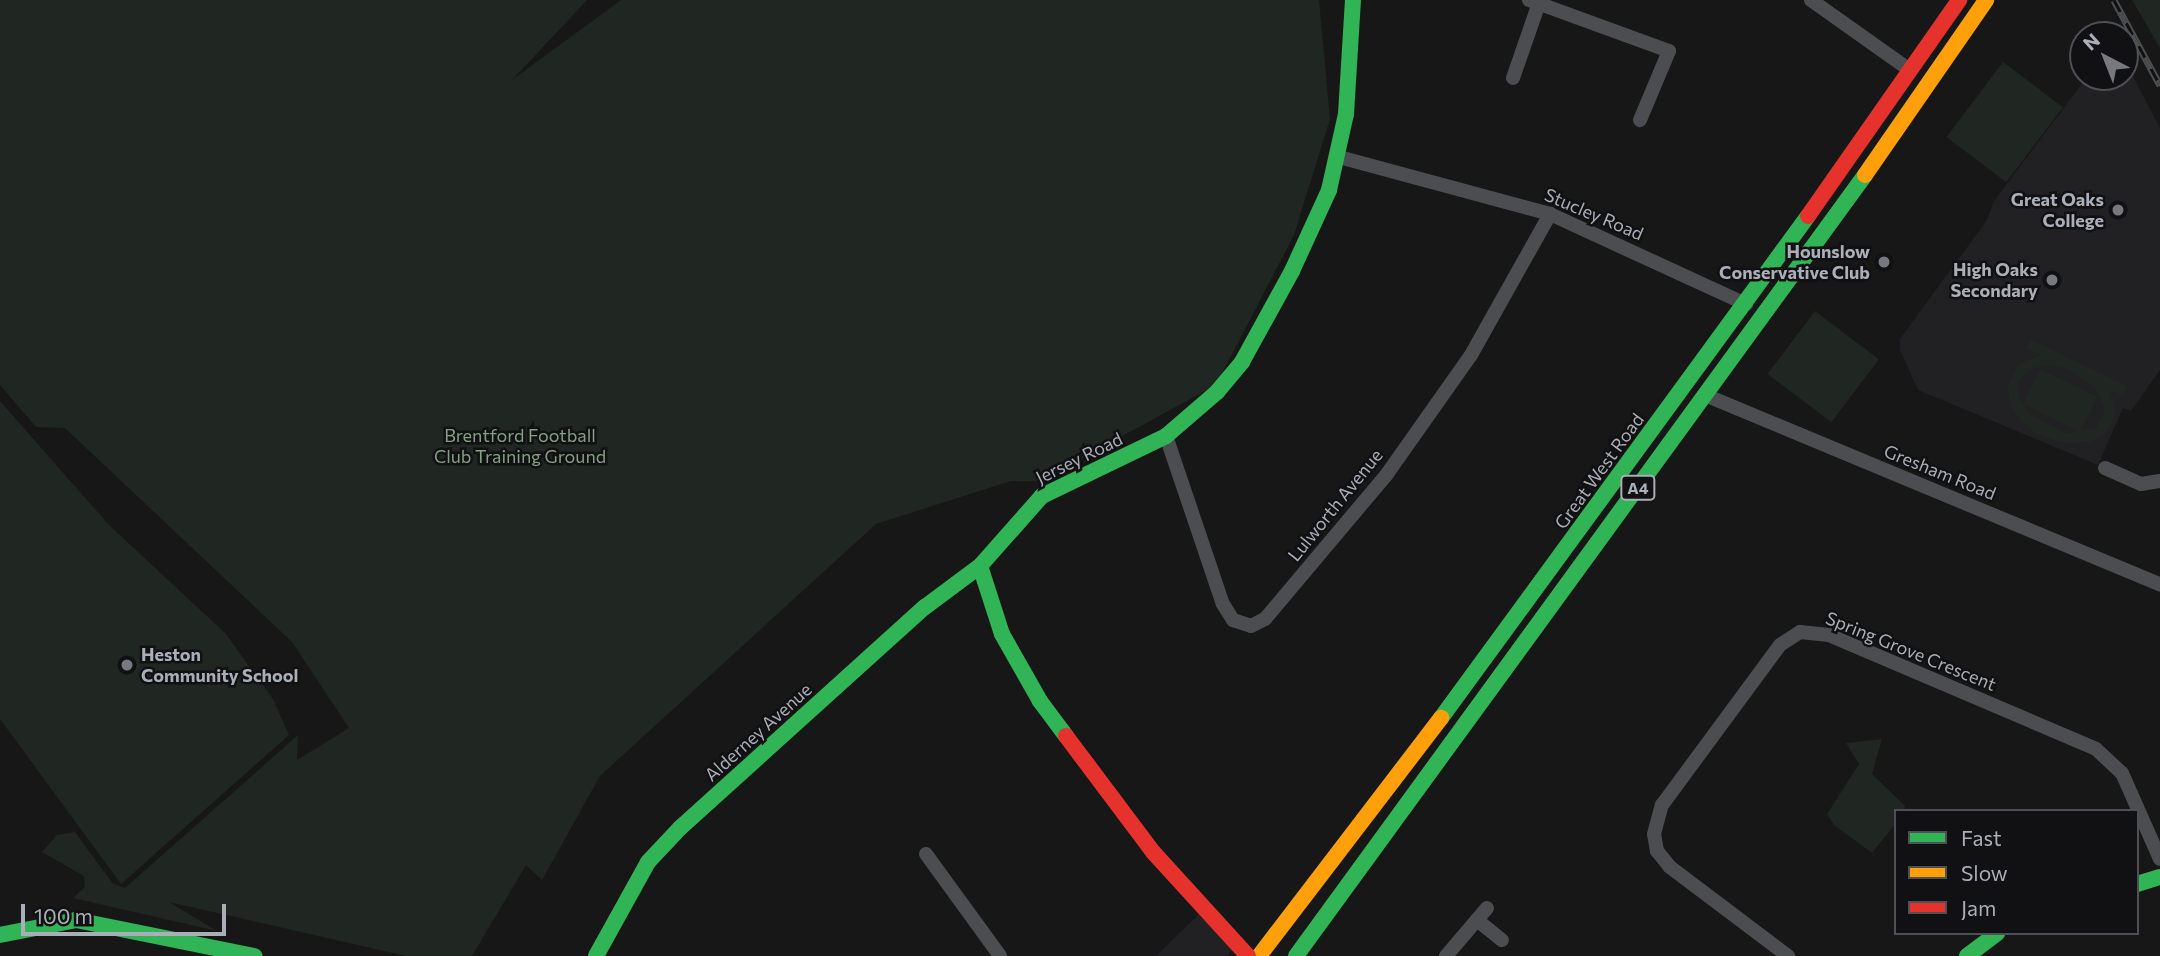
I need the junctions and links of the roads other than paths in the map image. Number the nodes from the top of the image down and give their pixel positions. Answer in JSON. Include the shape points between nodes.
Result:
{"nodes":[{"id":1,"x":1353,"y":0,"type":"edge"},
{"id":2,"x":1811,"y":0,"type":"edge"},
{"id":3,"x":1959,"y":0,"type":"edge"},
{"id":4,"x":1986,"y":0,"type":"edge"},
{"id":5,"x":1534,"y":2,"type":"edge"},
{"id":6,"x":1910,"y":70,"type":"junction"},
{"id":7,"x":1513,"y":78,"type":"dead end"},
{"id":8,"x":1640,"y":120,"type":"dead end"},
{"id":9,"x":1339,"y":158,"type":"junction"},
{"id":10,"x":1550,"y":214,"type":"junction"},
{"id":11,"x":1746,"y":304,"type":"junction"},
{"id":12,"x":1705,"y":396,"type":"junction"},
{"id":13,"x":1166,"y":436,"type":"junction"},
{"id":14,"x":2105,"y":468,"type":"dead end"},
{"id":15,"x":2160,"y":481,"type":"edge"},
{"id":16,"x":980,"y":566,"type":"junction"},
{"id":17,"x":2160,"y":583,"type":"edge"},
{"id":18,"x":2138,"y":809,"type":"edge"},
{"id":19,"x":2139,"y":811,"type":"edge"},
{"id":20,"x":926,"y":854,"type":"dead end"},
{"id":21,"x":2160,"y":859,"type":"edge"},
{"id":22,"x":2160,"y":877,"type":"edge"},
{"id":23,"x":2139,"y":883,"type":"edge"},
{"id":24,"x":1487,"y":908,"type":"dead end"},
{"id":25,"x":1477,"y":920,"type":"junction"},
{"id":26,"x":0,"y":935,"type":"edge"},
{"id":27,"x":1994,"y":935,"type":"edge"},
{"id":28,"x":1502,"y":940,"type":"dead end"},
{"id":29,"x":1240,"y":953,"type":"edge"},
{"id":30,"x":244,"y":955,"type":"edge"},
{"id":31,"x":596,"y":956,"type":"edge"},
{"id":32,"x":1000,"y":956,"type":"edge"},
{"id":33,"x":1259,"y":956,"type":"edge"},
{"id":34,"x":1296,"y":956,"type":"edge"},
{"id":35,"x":1446,"y":956,"type":"edge"},
{"id":36,"x":1788,"y":956,"type":"edge"},
{"id":37,"x":1967,"y":956,"type":"edge"}],
"edges":[{"from":1,"to":9,"type":"main road","name":"Jersey Road"},
{"from":2,"to":6,"type":"street"},
{"from":3,"to":6,"type":"main road","name":"Great West Road","number":"A4"},
{"from":4,"to":12,"type":"main road","number":"A4"},
{"from":5,"to":7,"type":"street"},
{"from":5,"to":8,"type":"street","via":[[1669,51]]},
{"from":6,"to":11,"type":"main road","name":"Great West Road","number":"A4"},
{"from":9,"to":10,"type":"street","name":"Stucley Road"},
{"from":9,"to":13,"type":"main road","name":"Jersey Road","via":[[1315,225],[1255,342],[1217,392]]},
{"from":10,"to":11,"type":"street","name":"Stucley Road"},
{"from":10,"to":13,"type":"street","name":"Lulworth Avenue","via":[[1471,355],[1387,474],[1265,619],[1251,626],[1233,621],[1223,604]]},
{"from":11,"to":33,"type":"main road","name":"Great West Road","number":"A4","via":[[1362,825]]},
{"from":12,"to":17,"type":"street","name":"Gresham Road"},
{"from":12,"to":34,"type":"main road","number":"A4"},
{"from":13,"to":16,"type":"main road","name":"Jersey Road","via":[[1042,496]]},
{"from":14,"to":15,"type":"street","via":[[2141,484]]},
{"from":16,"to":29,"type":"main road","via":[[1002,634],[1046,710],[1153,852]]},
{"from":16,"to":31,"type":"main road","name":"Alderney Avenue","via":[[925,607],[680,828],[648,862]]},
{"from":18,"to":36,"type":"street","name":"Spring Grove Crescent","via":[[2122,773],[2096,748],[1829,635],[1800,632],[1780,645],[1661,805],[1654,834],[1657,851],[1670,867]]},
{"from":19,"to":21,"type":"street","name":"Spring Grove Crescent"},
{"from":20,"to":32,"type":"street"},
{"from":22,"to":23,"type":"main road"},
{"from":24,"to":25,"type":"street"},
{"from":25,"to":28,"type":"street"},
{"from":25,"to":35,"type":"street"},
{"from":26,"to":30,"type":"main road","via":[[76,920]]},
{"from":27,"to":37,"type":"main road"}]}
